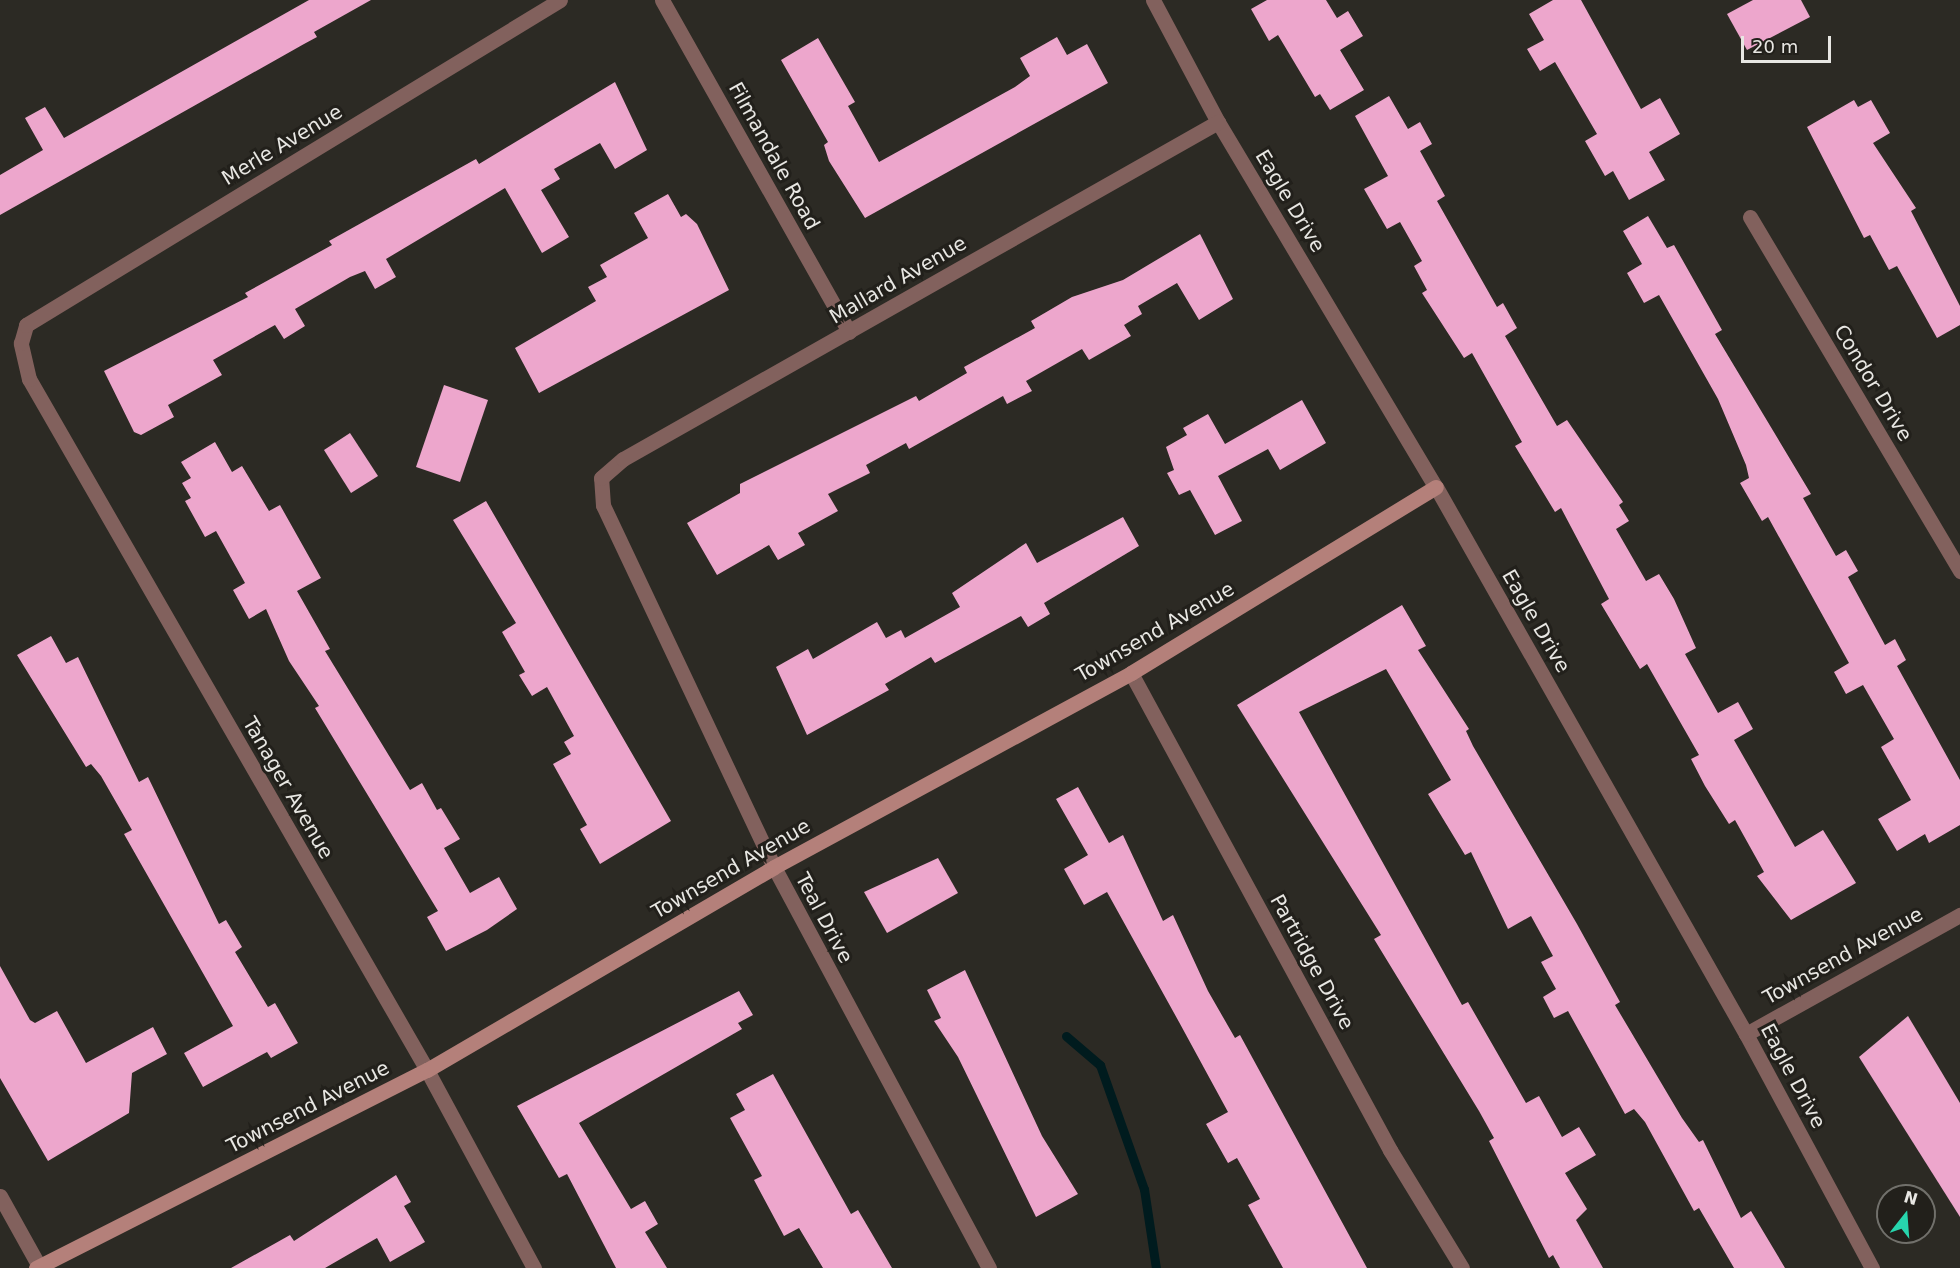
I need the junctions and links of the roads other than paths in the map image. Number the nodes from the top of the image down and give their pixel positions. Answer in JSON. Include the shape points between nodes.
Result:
{"nodes":[{"id":1,"x":560,"y":0,"type":"edge"},
{"id":2,"x":663,"y":0,"type":"edge"},
{"id":3,"x":1154,"y":0,"type":"edge"},
{"id":4,"x":1218,"y":122,"type":"junction"},
{"id":5,"x":1750,"y":217,"type":"dead end"},
{"id":6,"x":26,"y":326,"type":"joint"},
{"id":7,"x":849,"y":332,"type":"junction"},
{"id":8,"x":601,"y":478,"type":"joint"},
{"id":9,"x":1436,"y":487,"type":"junction"},
{"id":10,"x":1960,"y":571,"type":"edge"},
{"id":11,"x":1131,"y":672,"type":"junction"},
{"id":12,"x":774,"y":867,"type":"junction"},
{"id":13,"x":1960,"y":915,"type":"edge"},
{"id":14,"x":1746,"y":1034,"type":"junction"},
{"id":15,"x":428,"y":1070,"type":"junction"},
{"id":16,"x":0,"y":1196,"type":"edge"},
{"id":17,"x":38,"y":1267,"type":"edge"},
{"id":18,"x":534,"y":1268,"type":"edge"},
{"id":19,"x":989,"y":1268,"type":"edge"},
{"id":20,"x":1462,"y":1268,"type":"edge"},
{"id":21,"x":1872,"y":1268,"type":"edge"}],
"edges":[{"from":1,"to":6,"type":"street","name":"Merle Avenue"},
{"from":2,"to":7,"type":"street","name":"Filmandale Road"},
{"from":3,"to":4,"type":"street","name":"Eagle Drive"},
{"from":4,"to":7,"type":"street","name":"Mallard Avenue"},
{"from":4,"to":9,"type":"street","name":"Eagle Drive"},
{"from":5,"to":10,"type":"street","name":"Condor Drive"},
{"from":6,"to":15,"type":"street","name":"Tanager Avenue","via":[[21,343],[29,379]]},
{"from":7,"to":8,"type":"street","name":"Mallard Avenue","via":[[623,459]]},
{"from":8,"to":12,"type":"street","name":"Teal Drive","via":[[603,505]]},
{"from":9,"to":11,"type":"street","name":"Townsend Avenue"},
{"from":9,"to":14,"type":"street","name":"Eagle Drive"},
{"from":11,"to":12,"type":"street","name":"Townsend Avenue"},
{"from":11,"to":20,"type":"street","name":"Partridge Drive","via":[[1390,1150]]},
{"from":12,"to":15,"type":"street","name":"Townsend Avenue"},
{"from":12,"to":19,"type":"street","name":"Teal Drive"},
{"from":13,"to":14,"type":"street","name":"Townsend Avenue"},
{"from":14,"to":21,"type":"street","name":"Eagle Drive"},
{"from":15,"to":17,"type":"street","name":"Townsend Avenue"},
{"from":15,"to":18,"type":"street","name":"Tanager Avenue"},
{"from":16,"to":17,"type":"street"}]}
